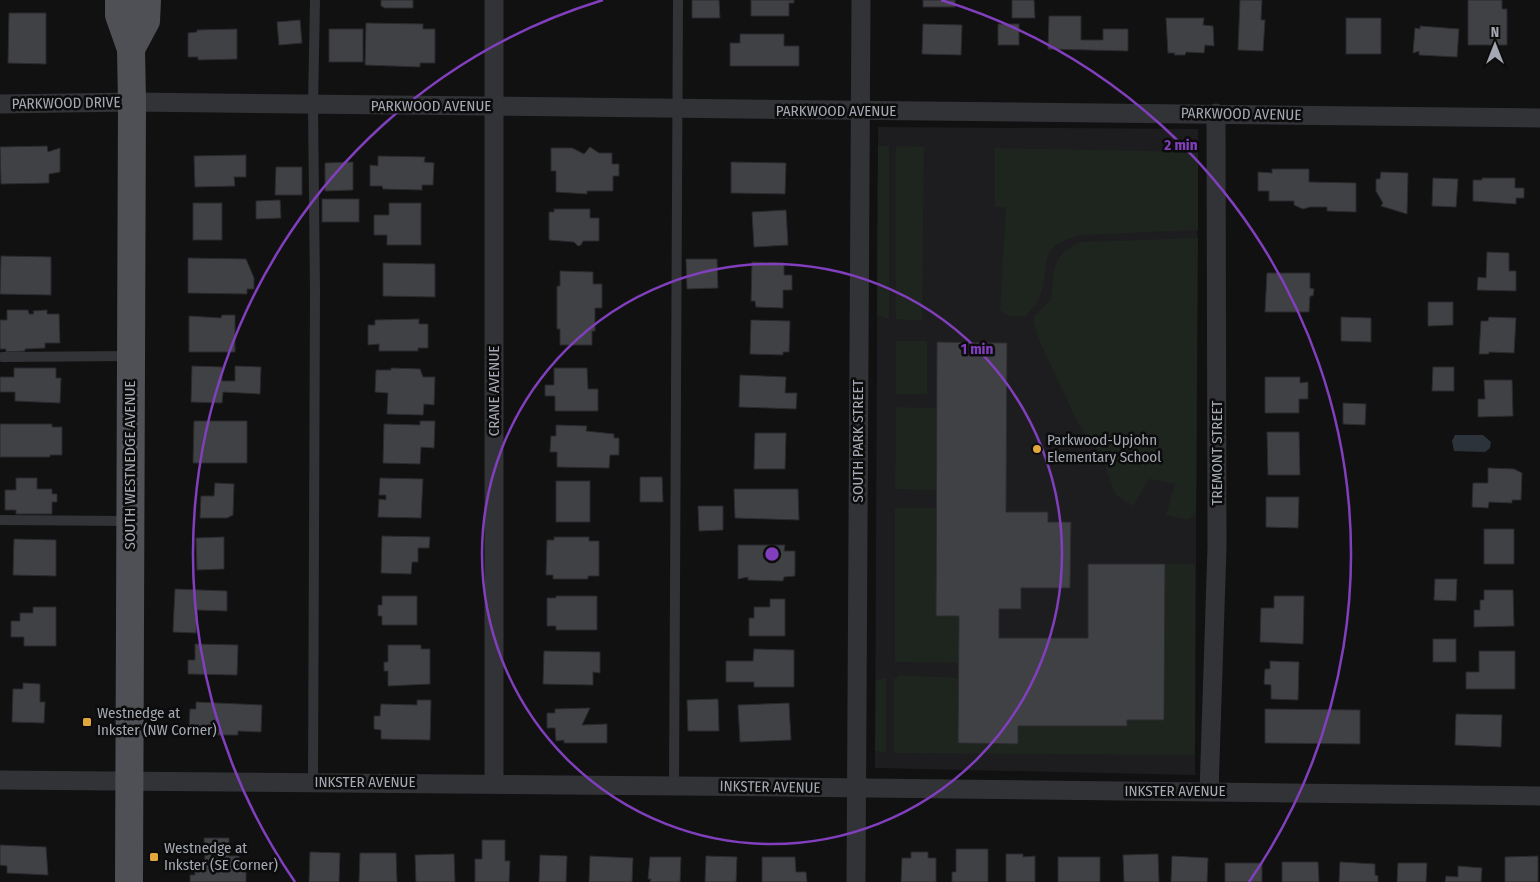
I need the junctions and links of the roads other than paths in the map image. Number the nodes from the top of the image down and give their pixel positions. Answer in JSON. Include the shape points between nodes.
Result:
{"nodes":[{"id":1,"x":119,"y":0,"type":"edge"},
{"id":2,"x":146,"y":0,"type":"edge"},
{"id":3,"x":315,"y":0,"type":"edge"},
{"id":4,"x":494,"y":0,"type":"edge"},
{"id":5,"x":678,"y":0,"type":"edge"},
{"id":6,"x":861,"y":0,"type":"edge"},
{"id":7,"x":132,"y":49,"type":"junction"},
{"id":8,"x":132,"y":102,"type":"junction"},
{"id":9,"x":0,"y":104,"type":"edge"},
{"id":10,"x":312,"y":105,"type":"junction"},
{"id":11,"x":495,"y":106,"type":"junction"},
{"id":12,"x":677,"y":108,"type":"junction"},
{"id":13,"x":861,"y":112,"type":"junction"},
{"id":14,"x":1216,"y":113,"type":"junction"},
{"id":15,"x":1540,"y":118,"type":"edge"},
{"id":16,"x":130,"y":356,"type":"junction"},
{"id":17,"x":2,"y":357,"type":"dead end"},
{"id":18,"x":0,"y":520,"type":"edge"},
{"id":19,"x":129,"y":521,"type":"junction"},
{"id":20,"x":0,"y":780,"type":"edge"},
{"id":21,"x":128,"y":780,"type":"junction"},
{"id":22,"x":313,"y":782,"type":"junction"},
{"id":23,"x":494,"y":783,"type":"junction"},
{"id":24,"x":674,"y":786,"type":"junction"},
{"id":25,"x":855,"y":789,"type":"junction"},
{"id":26,"x":1209,"y":792,"type":"junction"},
{"id":27,"x":1540,"y":796,"type":"edge"},
{"id":28,"x":129,"y":882,"type":"edge"},
{"id":29,"x":856,"y":882,"type":"edge"}],
"edges":[{"from":1,"to":7,"type":"main road","name":"SOUTH WESTNEDGE AVENUE","via":[[119,15]]},
{"from":2,"to":7,"type":"main road","name":"SOUTH WESTNEDGE AVENUE","via":[[146,21]]},
{"from":3,"to":10,"type":"lane"},
{"from":4,"to":11,"type":"street","name":"CRANE AVENUE"},
{"from":5,"to":12,"type":"lane"},
{"from":6,"to":13,"type":"street","name":"SOUTH PARK STREET"},
{"from":7,"to":8,"type":"main road","name":"SOUTH WESTNEDGE AVENUE"},
{"from":8,"to":9,"type":"street","name":"PARKWOOD DRIVE"},
{"from":8,"to":10,"type":"street","name":"PARKWOOD AVENUE"},
{"from":8,"to":16,"type":"main road","name":"SOUTH WESTNEDGE AVENUE"},
{"from":10,"to":11,"type":"street","name":"PARKWOOD AVENUE"},
{"from":10,"to":22,"type":"lane","via":[[315,291]]},
{"from":11,"to":12,"type":"street","name":"PARKWOOD AVENUE"},
{"from":11,"to":23,"type":"street","name":"CRANE AVENUE"},
{"from":12,"to":13,"type":"street","name":"PARKWOOD AVENUE"},
{"from":12,"to":24,"type":"lane"},
{"from":13,"to":14,"type":"street","name":"PARKWOOD AVENUE"},
{"from":13,"to":25,"type":"street","name":"SOUTH PARK STREET"},
{"from":14,"to":15,"type":"street","name":"PARKWOOD AVENUE"},
{"from":14,"to":26,"type":"street","name":"TREMONT STREET","via":[[1217,547]]},
{"from":16,"to":17,"type":"lane"},
{"from":16,"to":19,"type":"main road","name":"SOUTH WESTNEDGE AVENUE"},
{"from":18,"to":19,"type":"lane"},
{"from":19,"to":21,"type":"main road","name":"SOUTH WESTNEDGE AVENUE"},
{"from":20,"to":21,"type":"street","name":"INKSTER AVENUE"},
{"from":21,"to":22,"type":"street","name":"INKSTER AVENUE"},
{"from":21,"to":28,"type":"main road","name":"SOUTH WESTNEDGE AVENUE"},
{"from":22,"to":23,"type":"street","name":"INKSTER AVENUE"},
{"from":23,"to":24,"type":"street","name":"INKSTER AVENUE"},
{"from":24,"to":25,"type":"street","name":"INKSTER AVENUE"},
{"from":25,"to":26,"type":"street","name":"INKSTER AVENUE"},
{"from":25,"to":29,"type":"street","name":"SOUTH PARK STREET"},
{"from":26,"to":27,"type":"street","name":"INKSTER AVENUE"}]}
